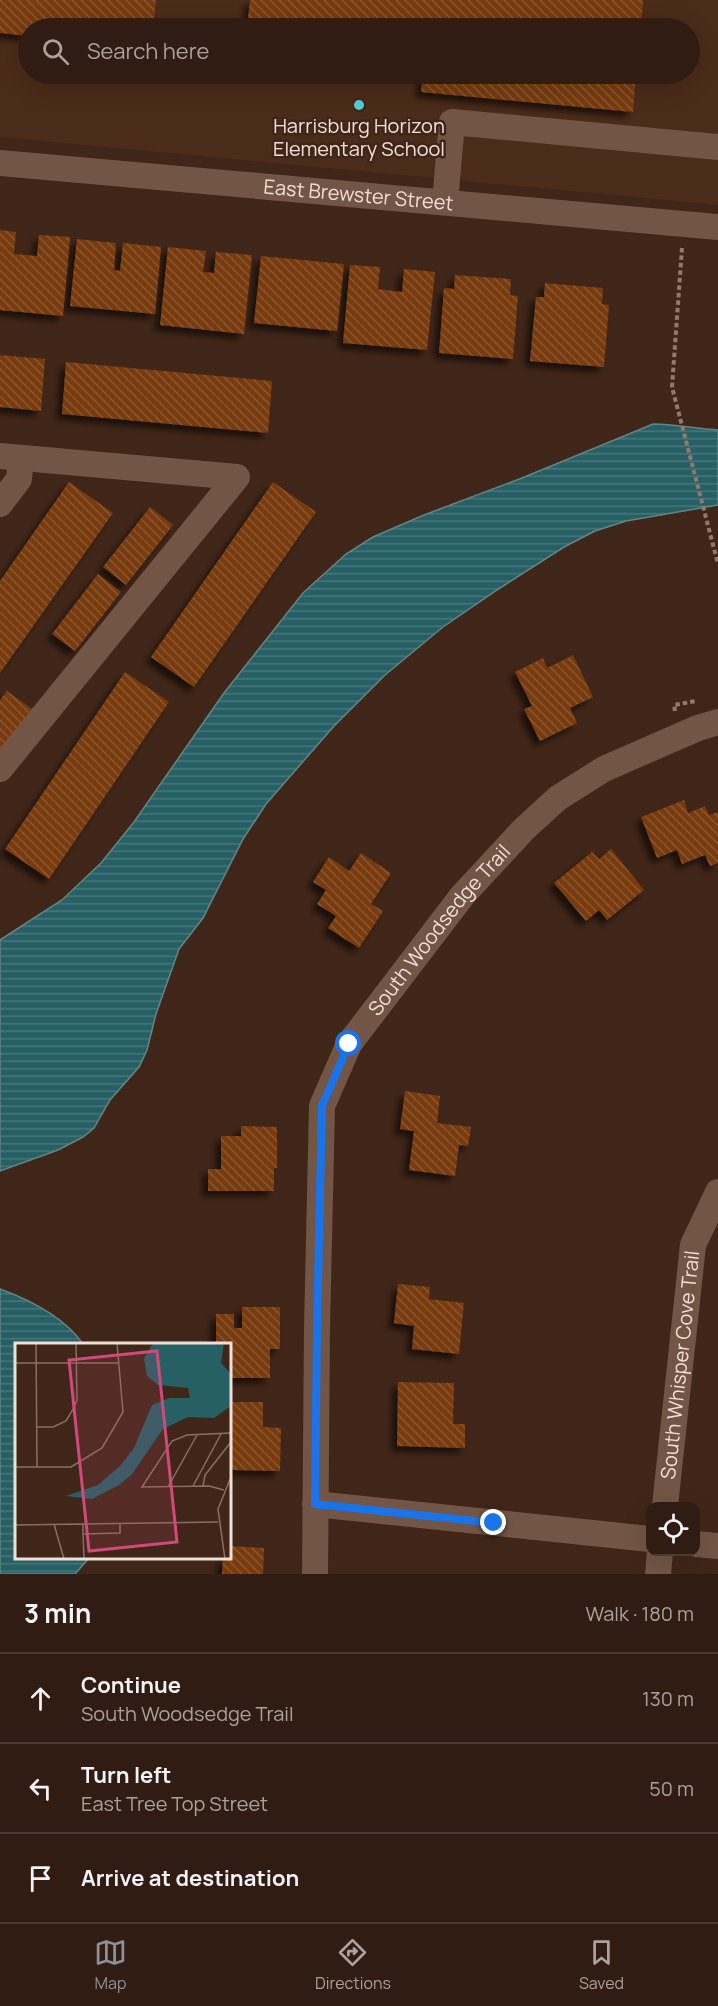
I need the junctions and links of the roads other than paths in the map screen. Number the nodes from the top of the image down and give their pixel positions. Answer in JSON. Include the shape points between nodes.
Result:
{"nodes":[{"id":1,"x":718,"y":147,"type":"edge"},
{"id":2,"x":0,"y":164,"type":"edge"},
{"id":3,"x":445,"y":202,"type":"junction"},
{"id":4,"x":718,"y":227,"type":"edge"},
{"id":5,"x":11,"y":457,"type":"edge"},
{"id":6,"x":0,"y":504,"type":"edge"},
{"id":7,"x":718,"y":722,"type":"edge"},
{"id":8,"x":0,"y":769,"type":"edge"},
{"id":9,"x":718,"y":1192,"type":"edge"},
{"id":10,"x":665,"y":1502,"type":"edge"},
{"id":11,"x":315,"y":1504,"type":"junction"},
{"id":12,"x":646,"y":1538,"type":"edge"},
{"id":13,"x":700,"y":1544,"type":"edge"},
{"id":14,"x":718,"y":1546,"type":"edge"},
{"id":15,"x":660,"y":1556,"type":"edge"},
{"id":16,"x":315,"y":1574,"type":"edge"},
{"id":17,"x":658,"y":1574,"type":"edge"}],
"edges":[{"from":1,"to":3,"type":"street","via":[[452,122]]},
{"from":2,"to":3,"type":"street","name":"East Brewster Street"},
{"from":3,"to":4,"type":"street","name":"East Brewster Street"},
{"from":5,"to":6,"type":"street","via":[[18,479]]},
{"from":5,"to":8,"type":"street","via":[[237,477]]},
{"from":7,"to":11,"type":"street","name":"South Woodsedge Trail","via":[[604,769],[558,798],[462,896],[349,1044],[322,1106]]},
{"from":9,"to":10,"type":"street","name":"South Whisper Cove Trail","via":[[693,1245]]},
{"from":11,"to":12,"type":"street"},
{"from":11,"to":16,"type":"street","name":"South Woodsedge Trail"},
{"from":13,"to":14,"type":"street"},
{"from":15,"to":17,"type":"street"}]}
